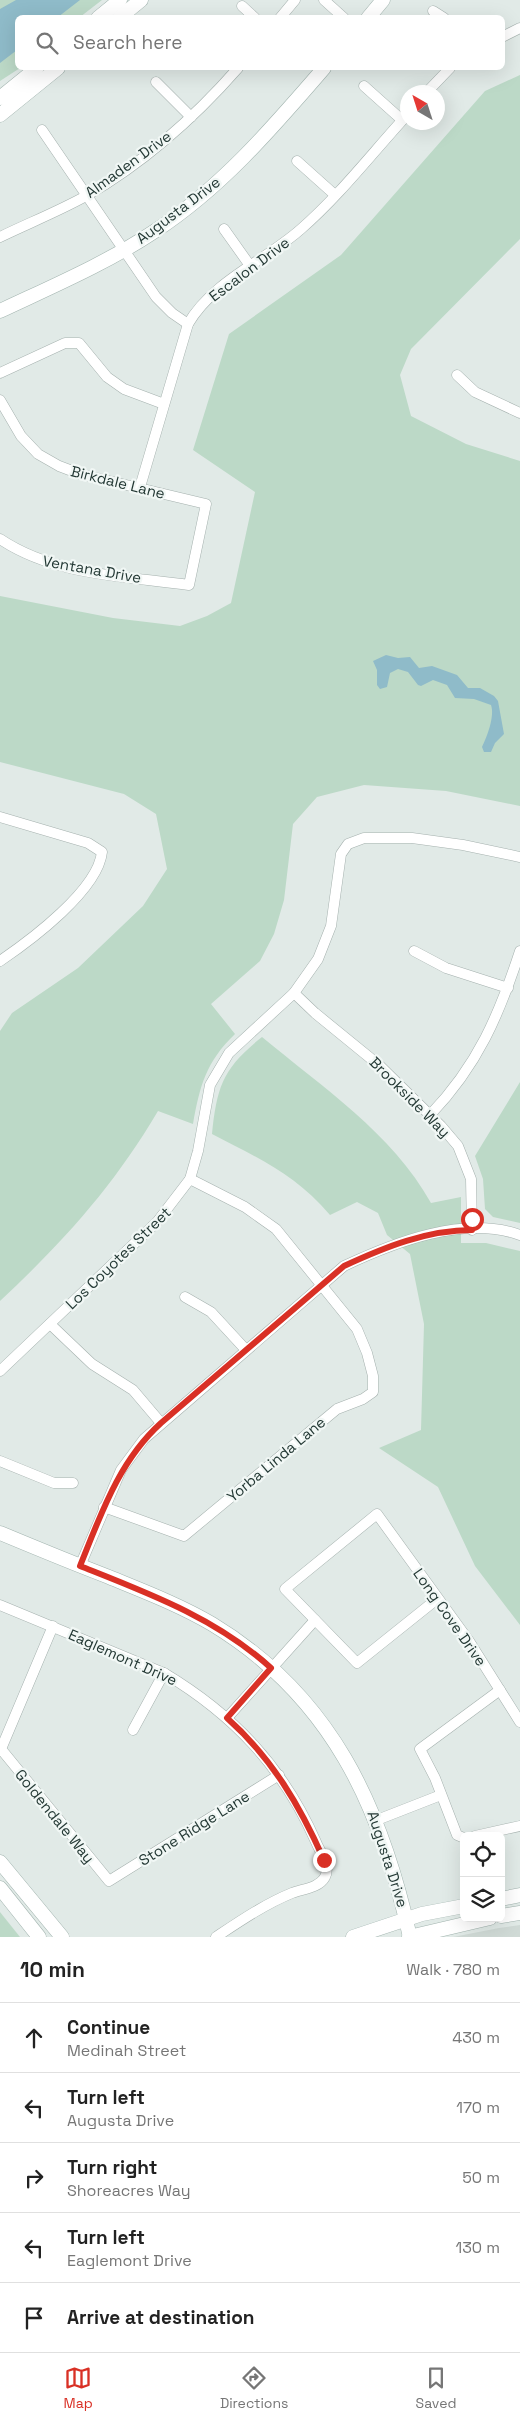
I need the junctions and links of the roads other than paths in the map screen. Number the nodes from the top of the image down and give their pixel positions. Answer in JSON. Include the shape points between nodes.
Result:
{"nodes":[{"id":1,"x":120,"y":0,"type":"edge"},
{"id":2,"x":141,"y":0,"type":"edge"},
{"id":3,"x":295,"y":0,"type":"edge"},
{"id":4,"x":324,"y":0,"type":"edge"},
{"id":5,"x":383,"y":0,"type":"edge"},
{"id":6,"x":242,"y":6,"type":"dead end"},
{"id":7,"x":433,"y":12,"type":"dead end"},
{"id":8,"x":102,"y":15,"type":"edge"},
{"id":9,"x":123,"y":15,"type":"edge"},
{"id":10,"x":252,"y":15,"type":"edge"},
{"id":11,"x":282,"y":15,"type":"edge"},
{"id":12,"x":341,"y":15,"type":"edge"},
{"id":13,"x":370,"y":15,"type":"edge"},
{"id":14,"x":438,"y":15,"type":"edge"},
{"id":15,"x":520,"y":28,"type":"edge"},
{"id":16,"x":505,"y":35,"type":"edge"},
{"id":17,"x":35,"y":70,"type":"edge"},
{"id":18,"x":56,"y":70,"type":"edge"},
{"id":19,"x":236,"y":70,"type":"edge"},
{"id":20,"x":322,"y":70,"type":"edge"},
{"id":21,"x":448,"y":70,"type":"edge"},
{"id":22,"x":156,"y":82,"type":"dead end"},
{"id":23,"x":434,"y":85,"type":"edge"},
{"id":24,"x":364,"y":86,"type":"dead end"},
{"id":25,"x":0,"y":98,"type":"edge"},
{"id":26,"x":400,"y":113,"type":"edge"},
{"id":27,"x":0,"y":115,"type":"edge"},
{"id":28,"x":191,"y":117,"type":"junction"},
{"id":29,"x":400,"y":122,"type":"edge"},
{"id":30,"x":42,"y":130,"type":"dead end"},
{"id":31,"x":297,"y":161,"type":"dead end"},
{"id":32,"x":334,"y":195,"type":"junction"},
{"id":33,"x":87,"y":196,"type":"junction"},
{"id":34,"x":224,"y":229,"type":"dead end"},
{"id":35,"x":0,"y":237,"type":"edge"},
{"id":36,"x":124,"y":250,"type":"junction"},
{"id":37,"x":251,"y":267,"type":"junction"},
{"id":38,"x":0,"y":311,"type":"edge"},
{"id":39,"x":188,"y":324,"type":"junction"},
{"id":40,"x":0,"y":373,"type":"edge"},
{"id":41,"x":457,"y":375,"type":"dead end"},
{"id":42,"x":0,"y":400,"type":"edge"},
{"id":43,"x":164,"y":404,"type":"junction"},
{"id":44,"x":520,"y":413,"type":"edge"},
{"id":45,"x":140,"y":487,"type":"junction"},
{"id":46,"x":0,"y":539,"type":"edge"},
{"id":47,"x":189,"y":585,"type":"joint"},
{"id":48,"x":0,"y":817,"type":"edge"},
{"id":49,"x":520,"y":857,"type":"edge"},
{"id":50,"x":520,"y":951,"type":"edge"},
{"id":51,"x":414,"y":952,"type":"dead end"},
{"id":52,"x":0,"y":961,"type":"edge"},
{"id":53,"x":508,"y":988,"type":"junction"},
{"id":54,"x":294,"y":993,"type":"junction"},
{"id":55,"x":430,"y":1115,"type":"junction"},
{"id":56,"x":190,"y":1179,"type":"junction"},
{"id":57,"x":472,"y":1230,"type":"junction"},
{"id":58,"x":520,"y":1235,"type":"edge"},
{"id":59,"x":321,"y":1285,"type":"junction"},
{"id":60,"x":185,"y":1298,"type":"dead end"},
{"id":61,"x":50,"y":1324,"type":"junction"},
{"id":62,"x":246,"y":1350,"type":"junction"},
{"id":63,"x":0,"y":1370,"type":"edge"},
{"id":64,"x":161,"y":1423,"type":"junction"},
{"id":65,"x":0,"y":1461,"type":"edge"},
{"id":66,"x":73,"y":1483,"type":"dead end"},
{"id":67,"x":104,"y":1507,"type":"junction"},
{"id":68,"x":0,"y":1533,"type":"edge"},
{"id":69,"x":80,"y":1566,"type":"junction"},
{"id":70,"x":437,"y":1599,"type":"junction"},
{"id":71,"x":0,"y":1605,"type":"edge"},
{"id":72,"x":315,"y":1620,"type":"junction"},
{"id":73,"x":53,"y":1626,"type":"junction"},
{"id":74,"x":271,"y":1668,"type":"junction"},
{"id":75,"x":164,"y":1673,"type":"junction"},
{"id":76,"x":500,"y":1690,"type":"junction"},
{"id":77,"x":227,"y":1718,"type":"junction"},
{"id":78,"x":520,"y":1722,"type":"edge"},
{"id":79,"x":133,"y":1730,"type":"dead end"},
{"id":80,"x":1,"y":1749,"type":"edge"},
{"id":81,"x":278,"y":1775,"type":"junction"},
{"id":82,"x":442,"y":1795,"type":"junction"},
{"id":83,"x":377,"y":1820,"type":"junction"},
{"id":84,"x":520,"y":1826,"type":"edge"},
{"id":85,"x":493,"y":1832,"type":"edge"},
{"id":86,"x":460,"y":1837,"type":"edge"},
{"id":87,"x":0,"y":1862,"type":"edge"},
{"id":88,"x":109,"y":1882,"type":"joint"},
{"id":89,"x":0,"y":1888,"type":"edge"},
{"id":90,"x":520,"y":1895,"type":"edge"},
{"id":91,"x":505,"y":1898,"type":"edge"},
{"id":92,"x":460,"y":1907,"type":"edge"},
{"id":93,"x":520,"y":1913,"type":"edge"},
{"id":94,"x":505,"y":1915,"type":"edge"},
{"id":95,"x":406,"y":1918,"type":"junction"},
{"id":96,"x":473,"y":1922,"type":"edge"},
{"id":97,"x":39,"y":1937,"type":"edge"},
{"id":98,"x":62,"y":1937,"type":"edge"},
{"id":99,"x":216,"y":1937,"type":"edge"},
{"id":100,"x":352,"y":1937,"type":"edge"},
{"id":101,"x":410,"y":1937,"type":"edge"}],
"edges":[{"from":1,"to":8,"type":"street"},
{"from":2,"to":9,"type":"street"},
{"from":3,"to":11,"type":"street"},
{"from":4,"to":12,"type":"street"},
{"from":5,"to":13,"type":"street"},
{"from":6,"to":10,"type":"street"},
{"from":7,"to":14,"type":"street"},
{"from":15,"to":16,"type":"street"},
{"from":17,"to":25,"type":"street"},
{"from":18,"to":27,"type":"street"},
{"from":19,"to":28,"type":"street","name":"Almaden Drive"},
{"from":20,"to":36,"type":"street","name":"Augusta Drive","via":[[222,178],[177,215]]},
{"from":21,"to":23,"type":"street"},
{"from":22,"to":28,"type":"street"},
{"from":24,"to":26,"type":"street"},
{"from":28,"to":33,"type":"street","name":"Almaden Drive"},
{"from":29,"to":32,"type":"street","name":"Escalon Drive"},
{"from":30,"to":33,"type":"street"},
{"from":31,"to":32,"type":"street"},
{"from":32,"to":37,"type":"street","name":"Escalon Drive","via":[[301,229]]},
{"from":33,"to":35,"type":"street","name":"Almaden Drive"},
{"from":33,"to":36,"type":"street"},
{"from":34,"to":37,"type":"street"},
{"from":36,"to":38,"type":"street","name":"Augusta Drive"},
{"from":36,"to":39,"type":"street","via":[[159,301]]},
{"from":37,"to":39,"type":"street","name":"Escalon Drive","via":[[210,296]]},
{"from":39,"to":43,"type":"street","name":"Escalon Drive"},
{"from":40,"to":43,"type":"street","via":[[65,343],[79,343],[102,372],[118,385]]},
{"from":41,"to":44,"type":"street","via":[[475,392]]},
{"from":42,"to":45,"type":"street","name":"Birkdale Lane","via":[[21,436],[38,454],[80,474]]},
{"from":43,"to":45,"type":"street","name":"Escalon Drive"},
{"from":45,"to":47,"type":"street","name":"Birkdale Lane","via":[[206,504]]},
{"from":46,"to":47,"type":"street","name":"Ventana Drive","via":[[27,556],[51,564]]},
{"from":48,"to":52,"type":"street","via":[[88,843],[102,852],[101,863],[70,903],[35,936]]},
{"from":49,"to":54,"type":"street","name":"Los Coyotes Street","via":[[421,839],[364,838],[348,844],[340,859],[328,936],[315,965]]},
{"from":50,"to":53,"type":"street"},
{"from":51,"to":53,"type":"street","via":[[435,964]]},
{"from":53,"to":55,"type":"street","via":[[497,1018],[476,1057],[457,1086]]},
{"from":54,"to":55,"type":"street","name":"Brookside Way","via":[[370,1057]]},
{"from":54,"to":56,"type":"street","name":"Los Coyotes Street","via":[[240,1040],[219,1068],[210,1085]]},
{"from":55,"to":57,"type":"street","name":"Brookside Way","via":[[458,1146],[469,1168],[473,1190]]},
{"from":56,"to":59,"type":"street","via":[[261,1217],[276,1229]]},
{"from":56,"to":61,"type":"street","name":"Los Coyotes Street","via":[[158,1222]]},
{"from":57,"to":58,"type":"street","via":[[506,1230]]},
{"from":57,"to":59,"type":"street","via":[[420,1236],[376,1252],[344,1266]]},
{"from":59,"to":62,"type":"street"},
{"from":59,"to":67,"type":"street","name":"Yorba Linda Lane","via":[[357,1329],[367,1352],[373,1392],[363,1400],[337,1409],[184,1536]]},
{"from":60,"to":62,"type":"street","via":[[211,1312]]},
{"from":61,"to":63,"type":"street","name":"Los Coyotes Street"},
{"from":61,"to":64,"type":"street","via":[[92,1364],[133,1390]]},
{"from":62,"to":64,"type":"street"},
{"from":64,"to":67,"type":"street","via":[[144,1439],[121,1470]]},
{"from":65,"to":66,"type":"street","via":[[54,1483]]},
{"from":67,"to":69,"type":"street"},
{"from":68,"to":69,"type":"street","name":"Augusta Drive"},
{"from":69,"to":74,"type":"street","name":"Augusta Drive","via":[[210,1623]]},
{"from":70,"to":72,"type":"street","via":[[358,1663]]},
{"from":70,"to":72,"type":"street","name":"Long Cove Drive","via":[[377,1514],[285,1590]]},
{"from":70,"to":76,"type":"street","name":"Long Cove Drive","via":[[473,1646]]},
{"from":71,"to":73,"type":"street","name":"Eaglemont Drive"},
{"from":72,"to":74,"type":"street"},
{"from":73,"to":75,"type":"street","name":"Eaglemont Drive"},
{"from":73,"to":80,"type":"street"},
{"from":74,"to":77,"type":"street"},
{"from":74,"to":83,"type":"street","name":"Augusta Drive","via":[[306,1703],[338,1746]]},
{"from":75,"to":77,"type":"street","name":"Eaglemont Drive","via":[[190,1688]]},
{"from":75,"to":79,"type":"street"},
{"from":76,"to":78,"type":"street","name":"Long Cove Drive"},
{"from":76,"to":82,"type":"street","via":[[420,1749]]},
{"from":77,"to":81,"type":"street","name":"Eaglemont Drive","via":[[243,1731]]},
{"from":80,"to":88,"type":"street","name":"Goldendale Way"},
{"from":81,"to":88,"type":"street","name":"Stone Ridge Lane"},
{"from":81,"to":99,"type":"street","name":"Eaglemont Drive","via":[[306,1819],[327,1866],[325,1877],[316,1885],[290,1893],[270,1904]]},
{"from":82,"to":83,"type":"street"},
{"from":82,"to":86,"type":"street"},
{"from":83,"to":95,"type":"street","name":"Augusta Drive"},
{"from":84,"to":85,"type":"street"},
{"from":87,"to":98,"type":"street"},
{"from":89,"to":97,"type":"street"},
{"from":90,"to":91,"type":"street"},
{"from":92,"to":95,"type":"street"},
{"from":93,"to":94,"type":"street"},
{"from":95,"to":100,"type":"street"},
{"from":95,"to":101,"type":"street","name":"Augusta Drive"},
{"from":96,"to":101,"type":"street"}]}
